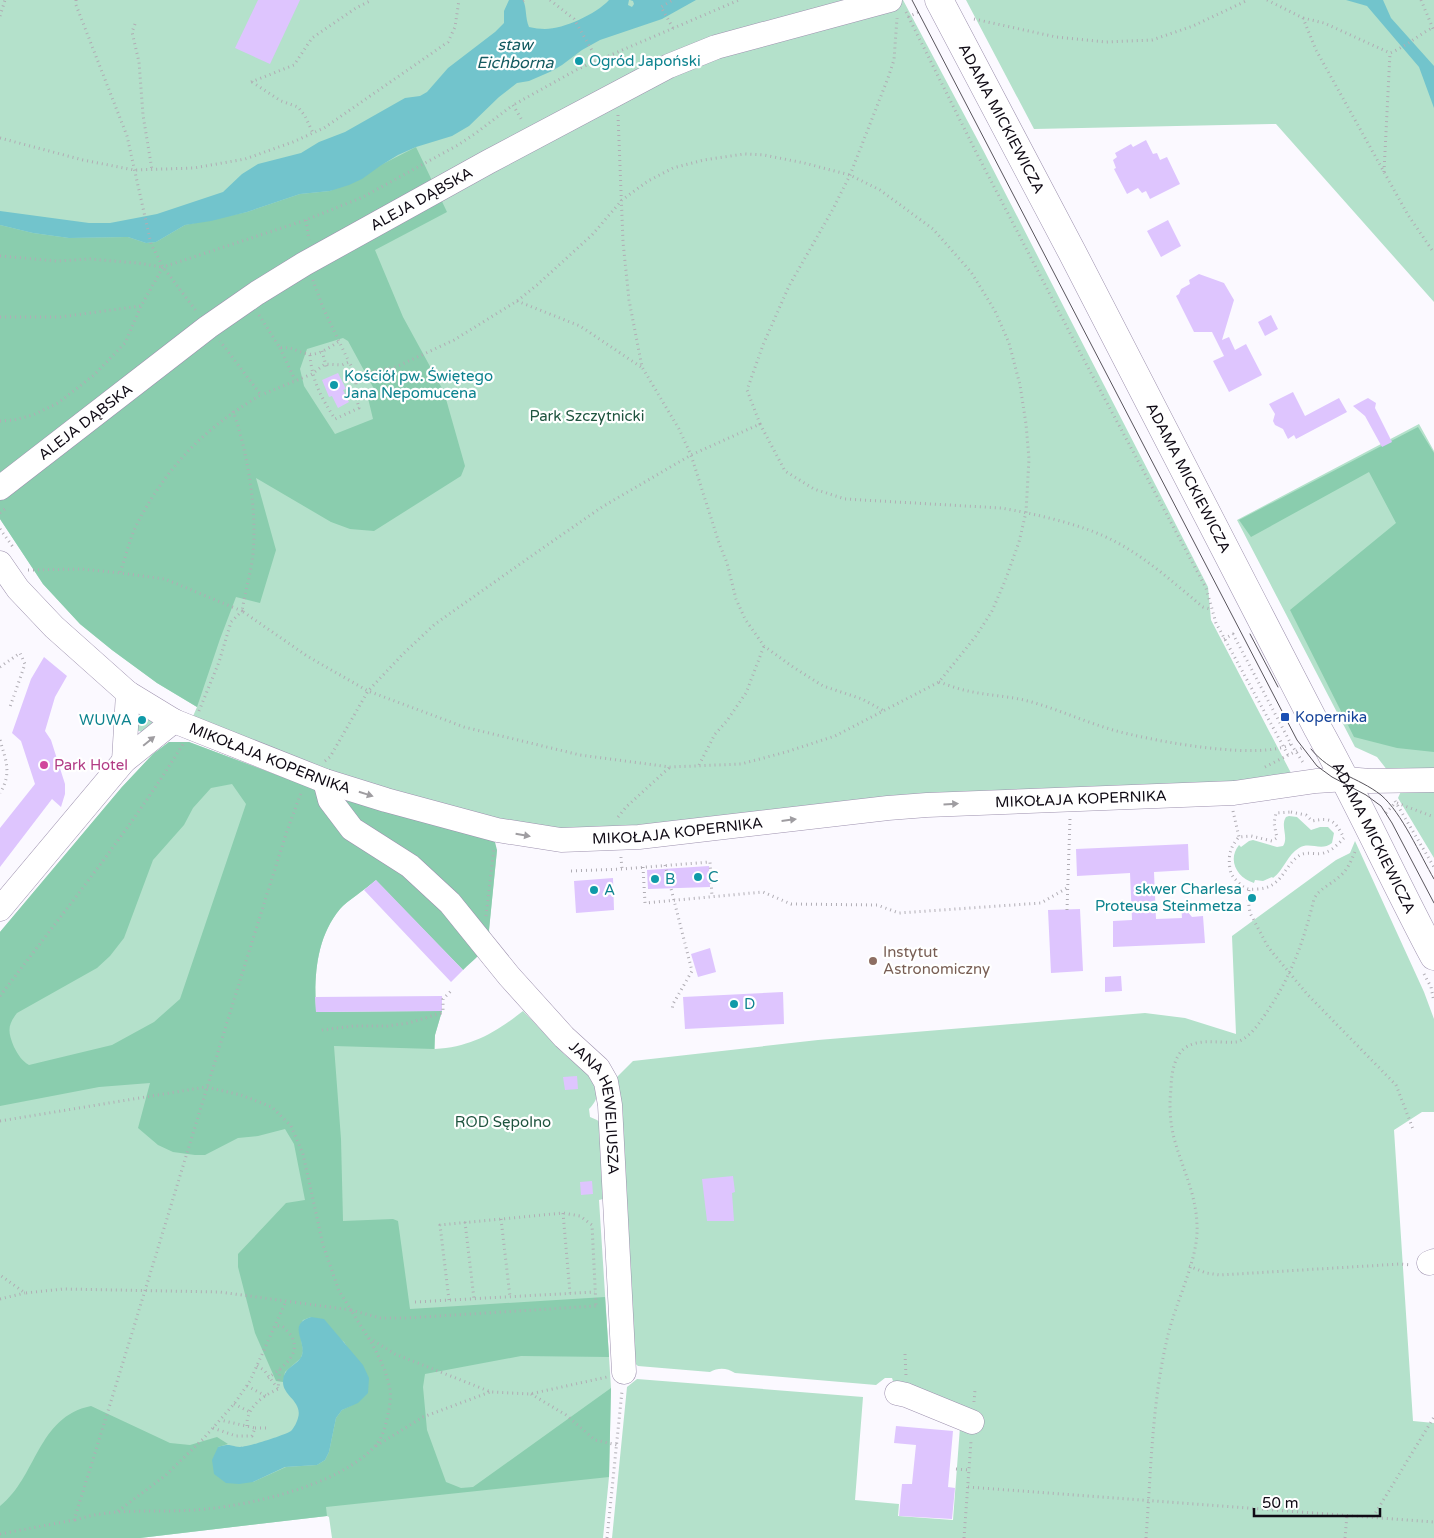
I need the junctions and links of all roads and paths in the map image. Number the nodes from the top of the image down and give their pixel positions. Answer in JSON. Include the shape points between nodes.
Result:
{"nodes":[{"id":1,"x":6,"y":0,"type":"edge"},
{"id":2,"x":76,"y":0,"type":"edge"},
{"id":3,"x":372,"y":0,"type":"edge"},
{"id":4,"x":459,"y":0,"type":"edge"},
{"id":5,"x":550,"y":0,"type":"edge"},
{"id":6,"x":673,"y":0,"type":"edge"},
{"id":7,"x":739,"y":0,"type":"edge"},
{"id":8,"x":939,"y":0,"type":"edge"},
{"id":9,"x":1248,"y":0,"type":"edge"},
{"id":10,"x":1267,"y":0,"type":"edge"},
{"id":11,"x":1421,"y":0,"type":"edge"},
{"id":12,"x":895,"y":6,"type":"edge"},
{"id":13,"x":0,"y":16,"type":"edge"},
{"id":14,"x":970,"y":18,"type":"dead end"},
{"id":15,"x":1303,"y":18,"type":"junction"},
{"id":16,"x":135,"y":24,"type":"dead end"},
{"id":17,"x":673,"y":28,"type":"junction"},
{"id":18,"x":1433,"y":30,"type":"edge"},
{"id":19,"x":1390,"y":53,"type":"junction"},
{"id":20,"x":598,"y":61,"type":"junction"},
{"id":21,"x":515,"y":104,"type":"dead end"},
{"id":22,"x":610,"y":117,"type":"dead end"},
{"id":23,"x":313,"y":133,"type":"junction"},
{"id":24,"x":0,"y":138,"type":"edge"},
{"id":25,"x":532,"y":138,"type":"junction"},
{"id":26,"x":134,"y":170,"type":"junction"},
{"id":27,"x":152,"y":170,"type":"junction"},
{"id":28,"x":1384,"y":172,"type":"junction"},
{"id":29,"x":850,"y":176,"type":"junction"},
{"id":30,"x":622,"y":200,"type":"junction"},
{"id":31,"x":1434,"y":253,"type":"edge"},
{"id":32,"x":0,"y":256,"type":"edge"},
{"id":33,"x":163,"y":267,"type":"junction"},
{"id":34,"x":306,"y":285,"type":"dead end"},
{"id":35,"x":516,"y":301,"type":"junction"},
{"id":36,"x":141,"y":306,"type":"junction"},
{"id":37,"x":0,"y":318,"type":"edge"},
{"id":38,"x":251,"y":319,"type":"dead end"},
{"id":39,"x":217,"y":337,"type":"junction"},
{"id":40,"x":338,"y":342,"type":"junction"},
{"id":41,"x":280,"y":348,"type":"junction"},
{"id":42,"x":322,"y":351,"type":"junction"},
{"id":43,"x":310,"y":355,"type":"junction"},
{"id":44,"x":349,"y":362,"type":"junction"},
{"id":45,"x":325,"y":364,"type":"junction"},
{"id":46,"x":642,"y":367,"type":"junction"},
{"id":47,"x":327,"y":369,"type":"dead end"},
{"id":48,"x":312,"y":374,"type":"junction"},
{"id":49,"x":356,"y":374,"type":"junction"},
{"id":50,"x":295,"y":380,"type":"junction"},
{"id":51,"x":261,"y":395,"type":"junction"},
{"id":52,"x":233,"y":411,"type":"junction"},
{"id":53,"x":0,"y":421,"type":"edge"},
{"id":54,"x":760,"y":424,"type":"junction"},
{"id":55,"x":692,"y":455,"type":"junction"},
{"id":56,"x":4,"y":497,"type":"edge"},
{"id":57,"x":1026,"y":512,"type":"junction"},
{"id":58,"x":0,"y":513,"type":"edge"},
{"id":59,"x":0,"y":530,"type":"edge"},
{"id":60,"x":12,"y":558,"type":"edge"},
{"id":61,"x":27,"y":570,"type":"junction"},
{"id":62,"x":120,"y":573,"type":"junction"},
{"id":63,"x":32,"y":577,"type":"dead end"},
{"id":64,"x":1211,"y":609,"type":"junction"},
{"id":65,"x":242,"y":611,"type":"junction"},
{"id":66,"x":1224,"y":639,"type":"junction"},
{"id":67,"x":764,"y":646,"type":"junction"},
{"id":68,"x":0,"y":668,"type":"edge"},
{"id":69,"x":938,"y":682,"type":"junction"},
{"id":70,"x":368,"y":691,"type":"junction"},
{"id":71,"x":128,"y":693,"type":"junction"},
{"id":72,"x":10,"y":707,"type":"dead end"},
{"id":73,"x":884,"y":711,"type":"junction"},
{"id":74,"x":193,"y":717,"type":"junction"},
{"id":75,"x":0,"y":740,"type":"edge"},
{"id":76,"x":1291,"y":744,"type":"junction"},
{"id":77,"x":1308,"y":745,"type":"dead end"},
{"id":78,"x":1284,"y":747,"type":"junction"},
{"id":79,"x":1296,"y":751,"type":"junction"},
{"id":80,"x":1288,"y":755,"type":"junction"},
{"id":81,"x":124,"y":761,"type":"junction"},
{"id":82,"x":699,"y":765,"type":"junction"},
{"id":83,"x":670,"y":767,"type":"junction"},
{"id":84,"x":1261,"y":769,"type":"dead end"},
{"id":85,"x":322,"y":773,"type":"junction"},
{"id":86,"x":1346,"y":779,"type":"junction"},
{"id":87,"x":1434,"y":780,"type":"edge"},
{"id":88,"x":0,"y":793,"type":"edge"},
{"id":89,"x":1230,"y":793,"type":"junction"},
{"id":90,"x":1070,"y":799,"type":"junction"},
{"id":91,"x":1386,"y":801,"type":"dead end"},
{"id":92,"x":1396,"y":802,"type":"junction"},
{"id":93,"x":1434,"y":817,"type":"edge"},
{"id":94,"x":623,"y":821,"type":"dead end"},
{"id":95,"x":497,"y":830,"type":"junction"},
{"id":96,"x":1238,"y":837,"type":"junction"},
{"id":97,"x":1361,"y":846,"type":"dead end"},
{"id":98,"x":665,"y":865,"type":"junction"},
{"id":99,"x":643,"y":867,"type":"junction"},
{"id":100,"x":1434,"y":867,"type":"edge"},
{"id":101,"x":571,"y":871,"type":"dead end"},
{"id":102,"x":1067,"y":888,"type":"junction"},
{"id":103,"x":1250,"y":890,"type":"junction"},
{"id":104,"x":712,"y":897,"type":"junction"},
{"id":105,"x":674,"y":901,"type":"junction"},
{"id":106,"x":0,"y":909,"type":"edge"},
{"id":107,"x":1067,"y":910,"type":"dead end"},
{"id":108,"x":482,"y":944,"type":"junction"},
{"id":109,"x":1434,"y":956,"type":"edge"},
{"id":110,"x":1290,"y":974,"type":"junction"},
{"id":111,"x":1432,"y":988,"type":"edge"},
{"id":112,"x":452,"y":990,"type":"dead end"},
{"id":113,"x":0,"y":996,"type":"edge"},
{"id":114,"x":1434,"y":1002,"type":"edge"},
{"id":115,"x":672,"y":1010,"type":"dead end"},
{"id":116,"x":322,"y":1030,"type":"dead end"},
{"id":117,"x":206,"y":1087,"type":"junction"},
{"id":118,"x":0,"y":1121,"type":"edge"},
{"id":119,"x":1413,"y":1129,"type":"dead end"},
{"id":120,"x":564,"y":1213,"type":"junction"},
{"id":121,"x":501,"y":1219,"type":"junction"},
{"id":122,"x":465,"y":1222,"type":"junction"},
{"id":123,"x":1426,"y":1263,"type":"edge"},
{"id":124,"x":1189,"y":1266,"type":"junction"},
{"id":125,"x":0,"y":1275,"type":"edge"},
{"id":126,"x":146,"y":1290,"type":"junction"},
{"id":127,"x":595,"y":1292,"type":"junction"},
{"id":128,"x":25,"y":1293,"type":"junction"},
{"id":129,"x":570,"y":1293,"type":"junction"},
{"id":130,"x":510,"y":1297,"type":"junction"},
{"id":131,"x":0,"y":1299,"type":"edge"},
{"id":132,"x":474,"y":1299,"type":"junction"},
{"id":133,"x":449,"y":1300,"type":"junction"},
{"id":134,"x":286,"y":1301,"type":"junction"},
{"id":135,"x":414,"y":1302,"type":"dead end"},
{"id":136,"x":619,"y":1304,"type":"junction"},
{"id":137,"x":596,"y":1306,"type":"junction"},
{"id":138,"x":351,"y":1310,"type":"junction"},
{"id":139,"x":275,"y":1325,"type":"junction"},
{"id":140,"x":368,"y":1338,"type":"junction"},
{"id":141,"x":257,"y":1366,"type":"junction"},
{"id":142,"x":280,"y":1369,"type":"junction"},
{"id":143,"x":624,"y":1372,"type":"junction"},
{"id":144,"x":268,"y":1378,"type":"junction"},
{"id":145,"x":247,"y":1386,"type":"junction"},
{"id":146,"x":278,"y":1389,"type":"junction"},
{"id":147,"x":491,"y":1392,"type":"junction"},
{"id":148,"x":897,"y":1393,"type":"dead end"},
{"id":149,"x":530,"y":1394,"type":"junction"},
{"id":150,"x":266,"y":1396,"type":"junction"},
{"id":151,"x":234,"y":1404,"type":"junction"},
{"id":152,"x":250,"y":1412,"type":"junction"},
{"id":153,"x":1434,"y":1417,"type":"edge"},
{"id":154,"x":220,"y":1420,"type":"junction"},
{"id":155,"x":972,"y":1422,"type":"dead end"},
{"id":156,"x":247,"y":1426,"type":"junction"},
{"id":157,"x":213,"y":1428,"type":"junction"},
{"id":158,"x":255,"y":1428,"type":"junction"},
{"id":159,"x":267,"y":1428,"type":"dead end"},
{"id":160,"x":617,"y":1445,"type":"junction"},
{"id":161,"x":376,"y":1446,"type":"junction"},
{"id":162,"x":956,"y":1469,"type":"dead end"},
{"id":163,"x":969,"y":1470,"type":"dead end"},
{"id":164,"x":1149,"y":1501,"type":"junction"},
{"id":165,"x":117,"y":1512,"type":"junction"},
{"id":166,"x":1347,"y":1516,"type":"junction"},
{"id":167,"x":1373,"y":1518,"type":"junction"},
{"id":168,"x":74,"y":1520,"type":"junction"},
{"id":169,"x":1434,"y":1522,"type":"edge"},
{"id":170,"x":0,"y":1534,"type":"edge"},
{"id":171,"x":607,"y":1538,"type":"edge"},
{"id":172,"x":964,"y":1538,"type":"edge"},
{"id":173,"x":1146,"y":1538,"type":"edge"},
{"id":174,"x":1345,"y":1538,"type":"edge"}],
"edges":[{"from":1,"to":13,"type":"path"},
{"from":2,"to":26,"type":"path","via":[[127,136]]},
{"from":3,"to":23,"type":"path","via":[[312,38],[294,65],[251,82],[281,101],[298,107]]},
{"from":4,"to":23,"type":"path","via":[[455,26],[448,42]]},
{"from":5,"to":20,"type":"path","via":[[574,19]]},
{"from":6,"to":17,"type":"path","via":[[661,7]]},
{"from":7,"to":17,"type":"path"},
{"from":8,"to":86,"type":"main road","name":"ADAMA MICKIEWICZA"},
{"from":9,"to":14,"type":"path","via":[[1193,26],[1152,40],[1106,42],[1056,37]]},
{"from":10,"to":15,"type":"path"},
{"from":11,"to":18,"type":"path"},
{"from":12,"to":25,"type":"street","name":"ALEJA DĄBSKA","via":[[716,47],[669,66]]},
{"from":12,"to":29,"type":"path","via":[[894,60]]},
{"from":12,"to":64,"type":"path","via":[[1206,588]]},
{"from":15,"to":19,"type":"path","via":[[1324,23]]},
{"from":15,"to":28,"type":"path","via":[[1316,50]]},
{"from":16,"to":27,"type":"path","via":[[132,32]]},
{"from":17,"to":20,"type":"path"},
{"from":18,"to":19,"type":"path"},
{"from":19,"to":28,"type":"path"},
{"from":20,"to":21,"type":"path"},
{"from":22,"to":30,"type":"path","via":[[618,112]]},
{"from":23,"to":27,"type":"path","via":[[245,159],[194,168]]},
{"from":24,"to":26,"type":"path"},
{"from":25,"to":33,"type":"path","via":[[513,105],[470,137],[363,197],[306,220]]},
{"from":25,"to":39,"type":"street","name":"ALEJA DĄBSKA","via":[[257,293]]},
{"from":26,"to":27,"type":"path"},
{"from":26,"to":33,"type":"path","via":[[151,244]]},
{"from":28,"to":31,"type":"path"},
{"from":29,"to":30,"type":"path","via":[[764,155],[727,156],[673,168]]},
{"from":29,"to":54,"type":"path","via":[[789,286],[753,372],[747,390]]},
{"from":29,"to":57,"type":"path","via":[[880,190],[933,229],[971,272],[995,311],[1009,343],[1020,385],[1028,459]]},
{"from":30,"to":35,"type":"path","via":[[592,235]]},
{"from":30,"to":46,"type":"path","via":[[629,300]]},
{"from":32,"to":33,"type":"path","via":[[57,261],[90,259]]},
{"from":33,"to":36,"type":"path"},
{"from":33,"to":39,"type":"path"},
{"from":34,"to":40,"type":"path","via":[[315,282]]},
{"from":35,"to":46,"type":"path","via":[[580,326]]},
{"from":35,"to":49,"type":"path","via":[[454,340],[396,367]]},
{"from":36,"to":37,"type":"path","via":[[60,317]]},
{"from":36,"to":53,"type":"path","via":[[125,342],[94,375],[58,403],[33,415]]},
{"from":38,"to":41,"type":"path","via":[[259,314]]},
{"from":39,"to":51,"type":"path"},
{"from":39,"to":56,"type":"street","name":"ALEJA DĄBSKA"},
{"from":40,"to":42,"type":"path"},
{"from":40,"to":44,"type":"path"},
{"from":41,"to":43,"type":"path","via":[[288,347]]},
{"from":41,"to":50,"type":"path"},
{"from":42,"to":43,"type":"path"},
{"from":42,"to":45,"type":"path"},
{"from":43,"to":48,"type":"path"},
{"from":44,"to":45,"type":"path"},
{"from":44,"to":49,"type":"path"},
{"from":45,"to":47,"type":"path"},
{"from":45,"to":48,"type":"path"},
{"from":46,"to":55,"type":"path"},
{"from":48,"to":49,"type":"path","via":[[335,419],[359,408]]},
{"from":48,"to":50,"type":"path"},
{"from":50,"to":51,"type":"path"},
{"from":51,"to":52,"type":"path"},
{"from":52,"to":62,"type":"path","via":[[191,447],[162,481],[137,524]]},
{"from":52,"to":65,"type":"path","via":[[243,437],[253,503],[253,554]]},
{"from":54,"to":55,"type":"path"},
{"from":54,"to":57,"type":"path","via":[[785,471],[814,489],[845,499]]},
{"from":55,"to":67,"type":"path","via":[[736,599],[745,619]]},
{"from":55,"to":70,"type":"path","via":[[602,508],[435,624]]},
{"from":56,"to":58,"type":"path"},
{"from":57,"to":64,"type":"path","via":[[1088,530],[1116,542],[1147,561],[1203,607]]},
{"from":57,"to":69,"type":"path","via":[[1008,573],[992,611]]},
{"from":59,"to":60,"type":"path"},
{"from":60,"to":61,"type":"path"},
{"from":60,"to":71,"type":"street","name":"MIKOŁAJA KOPERNIKA","via":[[18,589],[54,627]]},
{"from":61,"to":62,"type":"path","via":[[81,569]]},
{"from":61,"to":63,"type":"path"},
{"from":62,"to":65,"type":"path","via":[[164,578]]},
{"from":64,"to":66,"type":"path"},
{"from":65,"to":70,"type":"path","via":[[307,656]]},
{"from":65,"to":74,"type":"path","via":[[231,622],[219,662]]},
{"from":66,"to":76,"type":"path","via":[[1234,634]]},
{"from":66,"to":78,"type":"path"},
{"from":67,"to":73,"type":"path","via":[[823,686],[862,699]]},
{"from":67,"to":82,"type":"path","via":[[746,693],[714,734]]},
{"from":68,"to":72,"type":"path","via":[[20,653],[25,664]]},
{"from":69,"to":73,"type":"path"},
{"from":69,"to":78,"type":"path","via":[[969,692],[1036,703],[1133,735],[1218,749],[1251,751]]},
{"from":70,"to":83,"type":"path","via":[[464,727],[580,755]]},
{"from":70,"to":85,"type":"path","via":[[330,758],[324,762]]},
{"from":71,"to":74,"type":"street","name":"MIKOŁAJA KOPERNIKA"},
{"from":71,"to":81,"type":"street"},
{"from":73,"to":82,"type":"path","via":[[835,736],[786,752],[741,764]]},
{"from":81,"to":74,"type":"street","one_way":true},
{"from":74,"to":85,"type":"street","name":"MIKOŁAJA KOPERNIKA"},
{"from":74,"to":113,"type":"path","via":[[168,767]]},
{"from":75,"to":88,"type":"path","via":[[8,773]]},
{"from":76,"to":78,"type":"path"},
{"from":76,"to":79,"type":"path"},
{"from":77,"to":79,"type":"path"},
{"from":78,"to":80,"type":"path"},
{"from":79,"to":80,"type":"path"},
{"from":80,"to":84,"type":"path"},
{"from":81,"to":106,"type":"street"},
{"from":82,"to":83,"type":"path"},
{"from":83,"to":94,"type":"path","via":[[626,807],[615,822]]},
{"from":85,"to":95,"type":"street","name":"MIKOŁAJA KOPERNIKA","one_way":true,"via":[[386,800]]},
{"from":85,"to":108,"type":"street","name":"JANA HEWELIUSZA","via":[[330,800],[352,829],[410,866],[450,903]]},
{"from":85,"to":117,"type":"path","via":[[287,831]]},
{"from":86,"to":87,"type":"street","name":"MIKOŁAJA KOPERNIKA"},
{"from":86,"to":89,"type":"street","name":"MIKOŁAJA KOPERNIKA"},
{"from":86,"to":109,"type":"main road","name":"ADAMA MICKIEWICZA"},
{"from":89,"to":90,"type":"street","name":"MIKOŁAJA KOPERNIKA"},
{"from":89,"to":96,"type":"path"},
{"from":95,"to":90,"type":"street","name":"MIKOŁAJA KOPERNIKA","one_way":true,"via":[[561,840],[621,839],[888,808]]},
{"from":90,"to":102,"type":"path"},
{"from":91,"to":92,"type":"path"},
{"from":92,"to":93,"type":"path"},
{"from":92,"to":100,"type":"path"},
{"from":95,"to":108,"type":"path"},
{"from":96,"to":103,"type":"path","via":[[1228,859],[1231,875]]},
{"from":96,"to":103,"type":"path","via":[[1251,836],[1272,841],[1276,838],[1276,813],[1291,812],[1306,814],[1312,821],[1326,818],[1335,822],[1344,838],[1326,853],[1302,854],[1277,882]]},
{"from":97,"to":110,"type":"path","via":[[1340,876],[1318,891]]},
{"from":98,"to":99,"type":"path"},
{"from":98,"to":104,"type":"path","via":[[710,862]]},
{"from":98,"to":105,"type":"path"},
{"from":99,"to":101,"type":"path"},
{"from":99,"to":105,"type":"path","via":[[645,904]]},
{"from":102,"to":104,"type":"path","via":[[1041,903],[899,913],[877,905],[791,904],[763,892]]},
{"from":102,"to":107,"type":"path"},
{"from":103,"to":110,"type":"path","via":[[1250,913],[1268,947]]},
{"from":104,"to":105,"type":"path"},
{"from":105,"to":115,"type":"path","via":[[692,971],[672,1004]]},
{"from":108,"to":136,"type":"street","name":"JANA HEWELIUSZA","via":[[564,1037],[598,1068],[606,1082],[610,1106]]},
{"from":110,"to":119,"type":"path","via":[[1396,1085]]},
{"from":110,"to":124,"type":"path","via":[[1271,1007],[1243,1040],[1195,1043],[1182,1050],[1176,1061],[1171,1080],[1170,1121],[1194,1197],[1198,1230]]},
{"from":111,"to":114,"type":"path"},
{"from":112,"to":116,"type":"path","via":[[443,999],[441,1013],[409,1023]]},
{"from":117,"to":118,"type":"path"},
{"from":117,"to":126,"type":"path"},
{"from":117,"to":138,"type":"path","via":[[241,1095],[272,1108],[291,1126],[303,1154],[323,1245],[339,1291]]},
{"from":120,"to":121,"type":"path"},
{"from":120,"to":127,"type":"path","via":[[580,1216],[592,1225]]},
{"from":120,"to":129,"type":"path"},
{"from":121,"to":122,"type":"path"},
{"from":121,"to":130,"type":"path"},
{"from":122,"to":132,"type":"path"},
{"from":122,"to":133,"type":"path","via":[[440,1225]]},
{"from":123,"to":124,"type":"path","via":[[1220,1275]]},
{"from":124,"to":164,"type":"path","via":[[1173,1314],[1157,1395]]},
{"from":125,"to":128,"type":"path"},
{"from":126,"to":128,"type":"path","via":[[64,1289]]},
{"from":126,"to":134,"type":"path","via":[[220,1292]]},
{"from":126,"to":168,"type":"path"},
{"from":127,"to":129,"type":"path"},
{"from":127,"to":137,"type":"path"},
{"from":128,"to":131,"type":"path"},
{"from":129,"to":130,"type":"path"},
{"from":130,"to":132,"type":"path"},
{"from":132,"to":133,"type":"path"},
{"from":133,"to":135,"type":"path"},
{"from":134,"to":138,"type":"path"},
{"from":134,"to":139,"type":"path"},
{"from":136,"to":137,"type":"path"},
{"from":136,"to":143,"type":"street","name":"JANA HEWELIUSZA"},
{"from":137,"to":138,"type":"path","via":[[407,1318],[380,1318]]},
{"from":138,"to":140,"type":"path"},
{"from":139,"to":141,"type":"path"},
{"from":139,"to":142,"type":"path","via":[[284,1327],[294,1341],[292,1356]]},
{"from":140,"to":147,"type":"path","via":[[395,1354]]},
{"from":140,"to":161,"type":"path","via":[[385,1369],[391,1393],[387,1421]]},
{"from":141,"to":144,"type":"path"},
{"from":141,"to":145,"type":"path"},
{"from":142,"to":144,"type":"path"},
{"from":142,"to":146,"type":"path"},
{"from":143,"to":149,"type":"path"},
{"from":143,"to":160,"type":"path"},
{"from":144,"to":146,"type":"path"},
{"from":145,"to":150,"type":"path"},
{"from":145,"to":151,"type":"path"},
{"from":146,"to":150,"type":"path"},
{"from":147,"to":149,"type":"path"},
{"from":147,"to":161,"type":"path","via":[[423,1418]]},
{"from":148,"to":155,"type":"street"},
{"from":149,"to":160,"type":"path","via":[[566,1415],[595,1440]]},
{"from":150,"to":152,"type":"path"},
{"from":151,"to":152,"type":"path"},
{"from":151,"to":154,"type":"path"},
{"from":152,"to":156,"type":"path"},
{"from":153,"to":167,"type":"path"},
{"from":154,"to":156,"type":"path"},
{"from":154,"to":157,"type":"path"},
{"from":156,"to":158,"type":"path"},
{"from":157,"to":158,"type":"path","via":[[236,1436],[252,1436]]},
{"from":157,"to":165,"type":"path","via":[[166,1475]]},
{"from":158,"to":159,"type":"path"},
{"from":160,"to":171,"type":"path"},
{"from":161,"to":165,"type":"path","via":[[351,1467],[281,1494],[205,1509]]},
{"from":162,"to":163,"type":"path"},
{"from":164,"to":166,"type":"path"},
{"from":164,"to":172,"type":"path","via":[[968,1485]]},
{"from":164,"to":173,"type":"path"},
{"from":165,"to":168,"type":"path"},
{"from":166,"to":167,"type":"path"},
{"from":166,"to":174,"type":"path"},
{"from":167,"to":169,"type":"path"},
{"from":168,"to":170,"type":"path"}]}
